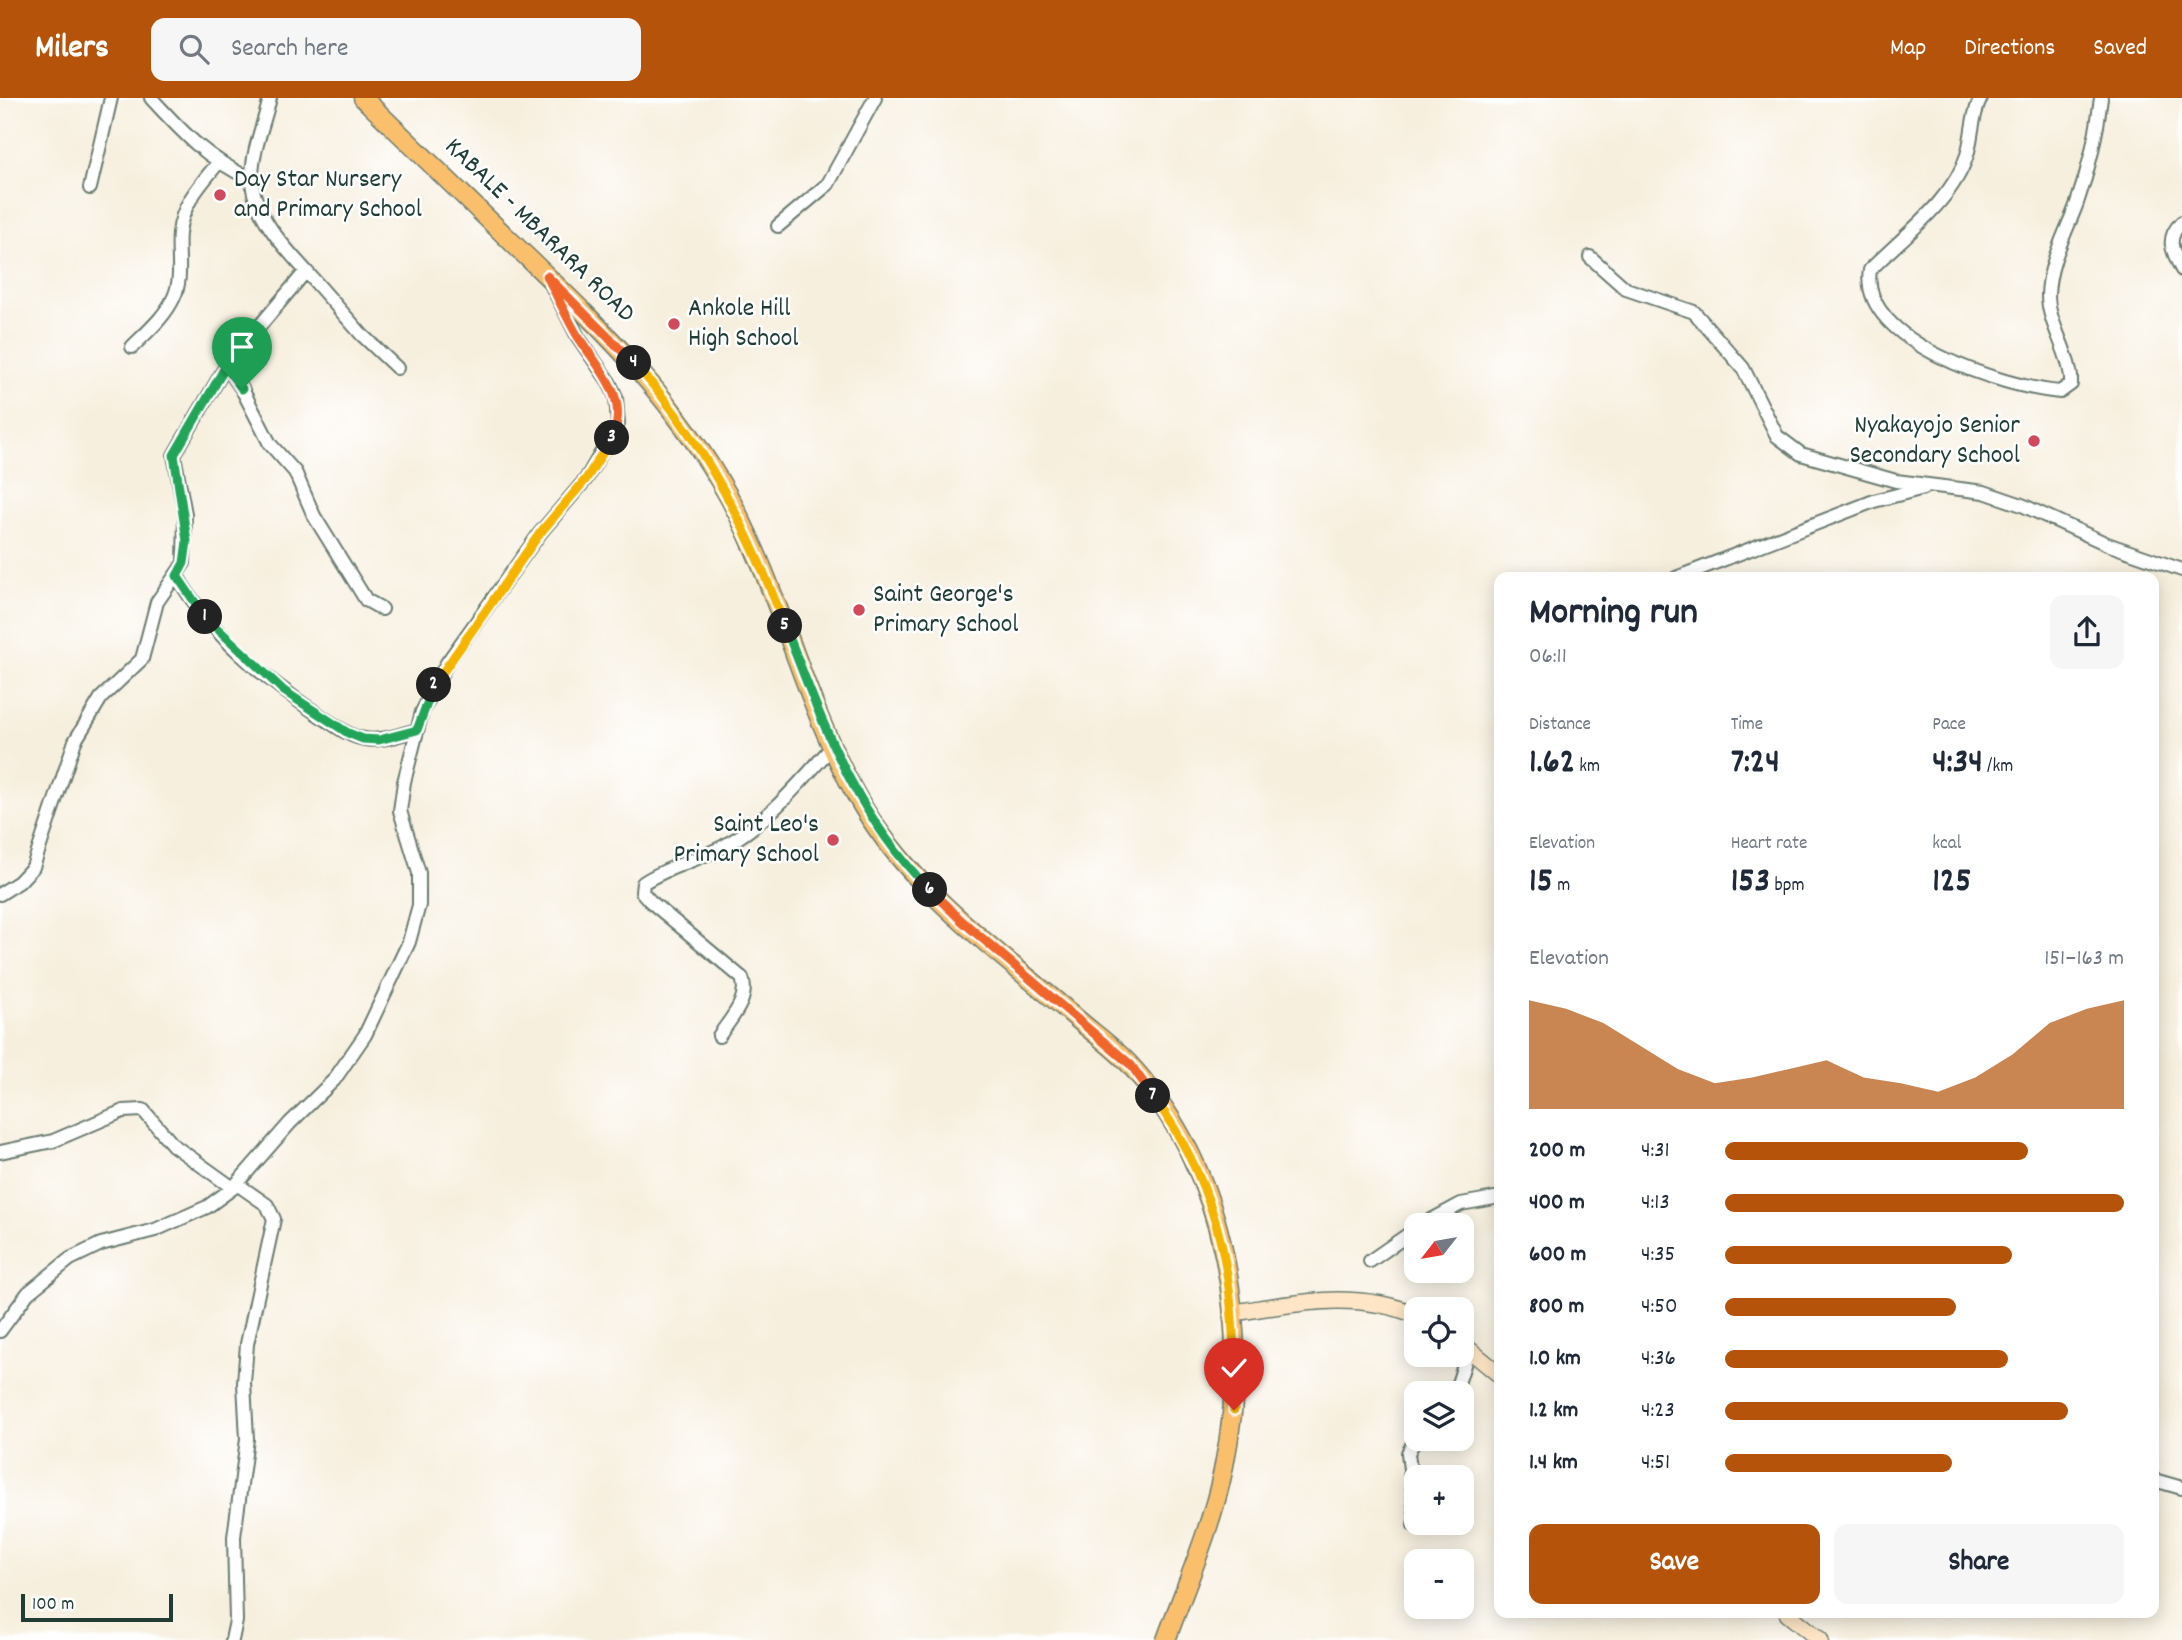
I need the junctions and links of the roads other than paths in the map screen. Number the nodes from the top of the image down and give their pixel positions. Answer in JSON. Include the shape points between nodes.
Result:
{"nodes":[{"id":1,"x":111,"y":98,"type":"edge"},
{"id":2,"x":152,"y":98,"type":"edge"},
{"id":3,"x":270,"y":98,"type":"edge"},
{"id":4,"x":363,"y":98,"type":"edge"},
{"id":5,"x":875,"y":98,"type":"edge"},
{"id":6,"x":1981,"y":98,"type":"edge"},
{"id":7,"x":2101,"y":98,"type":"edge"},
{"id":8,"x":218,"y":163,"type":"junction"},
{"id":9,"x":252,"y":180,"type":"junction"},
{"id":10,"x":90,"y":188,"type":"dead end"},
{"id":11,"x":2182,"y":222,"type":"edge"},
{"id":12,"x":778,"y":226,"type":"dead end"},
{"id":13,"x":1590,"y":257,"type":"dead end"},
{"id":14,"x":2182,"y":270,"type":"edge"},
{"id":15,"x":306,"y":271,"type":"junction"},
{"id":16,"x":547,"y":276,"type":"junction"},
{"id":17,"x":132,"y":347,"type":"dead end"},
{"id":18,"x":226,"y":366,"type":"junction"},
{"id":19,"x":397,"y":368,"type":"dead end"},
{"id":20,"x":1927,"y":487,"type":"junction"},
{"id":21,"x":2182,"y":570,"type":"edge"},
{"id":22,"x":1691,"y":572,"type":"edge"},
{"id":23,"x":177,"y":576,"type":"junction"},
{"id":24,"x":382,"y":609,"type":"dead end"},
{"id":25,"x":417,"y":730,"type":"junction"},
{"id":26,"x":832,"y":747,"type":"junction"},
{"id":27,"x":0,"y":894,"type":"edge"},
{"id":28,"x":719,"y":1036,"type":"dead end"},
{"id":29,"x":0,"y":1152,"type":"edge"},
{"id":30,"x":235,"y":1186,"type":"junction"},
{"id":31,"x":1494,"y":1198,"type":"edge"},
{"id":32,"x":1444,"y":1213,"type":"edge"},
{"id":33,"x":1404,"y":1237,"type":"edge"},
{"id":34,"x":1370,"y":1261,"type":"dead end"},
{"id":35,"x":1404,"y":1312,"type":"edge"},
{"id":36,"x":1232,"y":1313,"type":"junction"},
{"id":37,"x":0,"y":1331,"type":"edge"},
{"id":38,"x":1474,"y":1353,"type":"edge"},
{"id":39,"x":1494,"y":1370,"type":"edge"},
{"id":40,"x":2159,"y":1481,"type":"edge"},
{"id":41,"x":2182,"y":1488,"type":"edge"},
{"id":42,"x":1793,"y":1618,"type":"edge"},
{"id":43,"x":232,"y":1640,"type":"edge"},
{"id":44,"x":1166,"y":1640,"type":"edge"},
{"id":45,"x":1820,"y":1640,"type":"edge"}],
"edges":[{"from":1,"to":10,"type":"street"},
{"from":2,"to":8,"type":"street"},
{"from":3,"to":9,"type":"street"},
{"from":4,"to":16,"type":"main road","name":"KABALE - MBARARA ROAD"},
{"from":5,"to":12,"type":"street","via":[[828,184]]},
{"from":6,"to":7,"type":"street","via":[[1967,155],[1956,178],[1870,270],[1868,284],[1887,319],[1927,351],[1998,377],[2060,392],[2071,384],[2071,377],[2050,311],[2049,282],[2078,200]]},
{"from":8,"to":9,"type":"street"},
{"from":8,"to":17,"type":"street","via":[[185,210],[179,231],[175,295],[166,312]]},
{"from":9,"to":15,"type":"street","via":[[271,229]]},
{"from":11,"to":14,"type":"street","via":[[2170,238]]},
{"from":13,"to":20,"type":"street","via":[[1626,289],[1694,312],[1743,368],[1777,436],[1801,454]]},
{"from":15,"to":18,"type":"street"},
{"from":15,"to":19,"type":"street"},
{"from":16,"to":25,"type":"street","via":[[578,337],[609,382],[618,424],[586,479],[540,533],[447,663]]},
{"from":16,"to":26,"type":"main road","name":"KABALE - MBARARA ROAD","via":[[647,377],[715,474],[760,558]]},
{"from":18,"to":23,"type":"street","via":[[174,455],[187,541]]},
{"from":18,"to":24,"type":"street","via":[[270,444],[295,472],[314,516],[366,600]]},
{"from":20,"to":21,"type":"street","via":[[1984,492]]},
{"from":20,"to":22,"type":"street","via":[[1874,501]]},
{"from":23,"to":25,"type":"street","via":[[203,615],[259,670],[348,733],[379,740]]},
{"from":23,"to":27,"type":"street","via":[[157,602],[142,659],[101,698],[81,729],[33,867]]},
{"from":25,"to":30,"type":"street","via":[[400,811],[419,873],[419,905],[409,942],[365,1035],[334,1080]]},
{"from":26,"to":28,"type":"street","via":[[754,828],[643,883],[642,892],[682,932],[742,978],[743,999]]},
{"from":26,"to":36,"type":"main road","name":"KABALE - MBARARA ROAD","via":[[864,809],[908,868],[962,921],[1131,1065],[1175,1126],[1220,1230]]},
{"from":29,"to":30,"type":"street","via":[[53,1141],[123,1111],[143,1110],[173,1145]]},
{"from":30,"to":37,"type":"street","via":[[207,1207],[70,1259],[28,1293]]},
{"from":30,"to":43,"type":"street","via":[[267,1205],[274,1219],[247,1344],[247,1438],[234,1537],[236,1621]]},
{"from":31,"to":32,"type":"street","via":[[1461,1204]]},
{"from":33,"to":34,"type":"street"},
{"from":35,"to":36,"type":"street","via":[[1364,1300]]},
{"from":36,"to":44,"type":"main road","name":"KABALE - MBARARA ROAD","via":[[1234,1410],[1222,1477]]},
{"from":38,"to":39,"type":"street"},
{"from":40,"to":41,"type":"street"},
{"from":42,"to":45,"type":"street"}]}
